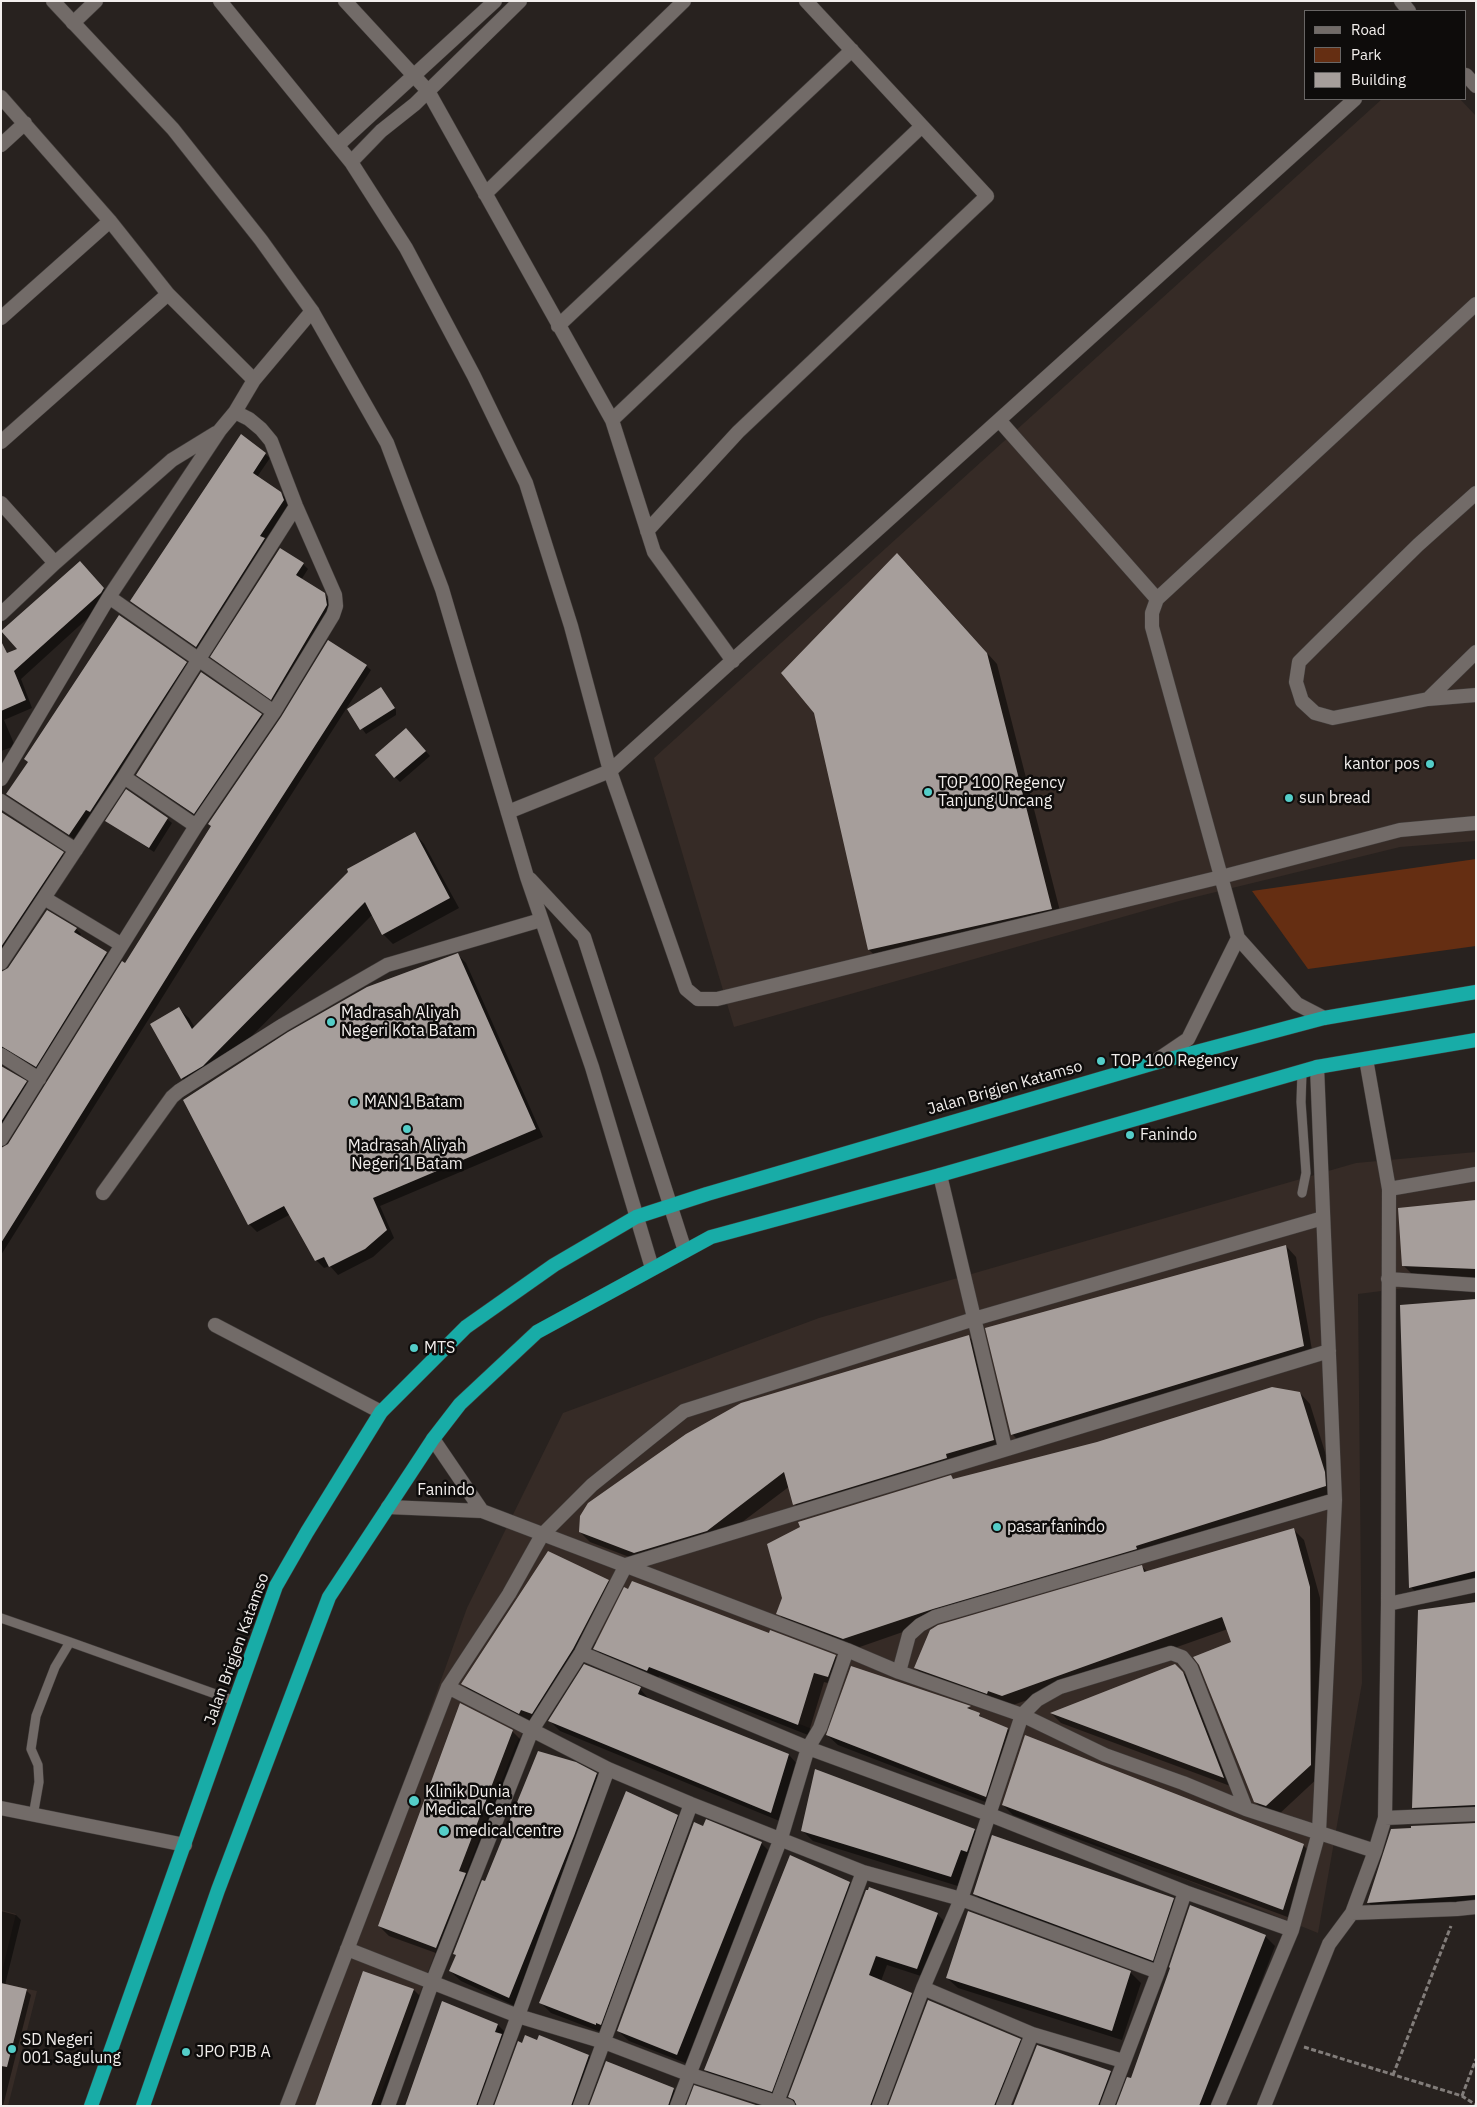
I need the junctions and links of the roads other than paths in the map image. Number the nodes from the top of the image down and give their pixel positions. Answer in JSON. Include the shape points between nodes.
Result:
{"nodes":[{"id":1,"x":53,"y":1,"type":"edge"},
{"id":2,"x":96,"y":1,"type":"edge"},
{"id":3,"x":220,"y":1,"type":"edge"},
{"id":4,"x":495,"y":1,"type":"edge"},
{"id":5,"x":520,"y":1,"type":"edge"},
{"id":6,"x":684,"y":1,"type":"edge"},
{"id":7,"x":806,"y":1,"type":"edge"},
{"id":8,"x":350,"y":3,"type":"edge"},
{"id":9,"x":73,"y":23,"type":"junction"},
{"id":10,"x":852,"y":50,"type":"junction"},
{"id":11,"x":415,"y":76,"type":"junction"},
{"id":12,"x":1467,"y":76,"type":"edge"},
{"id":13,"x":1476,"y":86,"type":"edge"},
{"id":14,"x":428,"y":91,"type":"junction"},
{"id":15,"x":1,"y":97,"type":"edge"},
{"id":16,"x":1354,"y":100,"type":"edge"},
{"id":17,"x":25,"y":123,"type":"junction"},
{"id":18,"x":922,"y":126,"type":"junction"},
{"id":19,"x":1,"y":145,"type":"edge"},
{"id":20,"x":338,"y":145,"type":"junction"},
{"id":21,"x":351,"y":162,"type":"junction"},
{"id":22,"x":485,"y":194,"type":"junction"},
{"id":23,"x":110,"y":221,"type":"junction"},
{"id":24,"x":168,"y":294,"type":"junction"},
{"id":25,"x":1476,"y":304,"type":"edge"},
{"id":26,"x":312,"y":311,"type":"junction"},
{"id":27,"x":1,"y":318,"type":"edge"},
{"id":28,"x":558,"y":326,"type":"junction"},
{"id":29,"x":254,"y":380,"type":"junction"},
{"id":30,"x":235,"y":412,"type":"junction"},
{"id":31,"x":612,"y":420,"type":"junction"},
{"id":32,"x":999,"y":420,"type":"junction"},
{"id":33,"x":220,"y":430,"type":"junction"},
{"id":34,"x":1,"y":442,"type":"edge"},
{"id":35,"x":1476,"y":493,"type":"edge"},
{"id":36,"x":1,"y":502,"type":"edge"},
{"id":37,"x":296,"y":506,"type":"junction"},
{"id":38,"x":647,"y":531,"type":"junction"},
{"id":39,"x":55,"y":563,"type":"junction"},
{"id":40,"x":109,"y":597,"type":"junction"},
{"id":41,"x":1157,"y":599,"type":"junction"},
{"id":42,"x":1,"y":614,"type":"edge"},
{"id":43,"x":1476,"y":652,"type":"edge"},
{"id":44,"x":199,"y":660,"type":"junction"},
{"id":45,"x":733,"y":661,"type":"junction"},
{"id":46,"x":1473,"y":692,"type":"edge"},
{"id":47,"x":1428,"y":699,"type":"junction"},
{"id":48,"x":274,"y":712,"type":"junction"},
{"id":49,"x":610,"y":771,"type":"junction"},
{"id":50,"x":124,"y":776,"type":"junction"},
{"id":51,"x":1,"y":779,"type":"edge"},
{"id":52,"x":1,"y":801,"type":"edge"},
{"id":53,"x":508,"y":812,"type":"junction"},
{"id":54,"x":1476,"y":823,"type":"edge"},
{"id":55,"x":196,"y":826,"type":"junction"},
{"id":56,"x":76,"y":850,"type":"junction"},
{"id":57,"x":528,"y":876,"type":"junction"},
{"id":58,"x":1221,"y":877,"type":"junction"},
{"id":59,"x":44,"y":898,"type":"junction"},
{"id":60,"x":541,"y":920,"type":"junction"},
{"id":61,"x":1238,"y":938,"type":"junction"},
{"id":62,"x":122,"y":945,"type":"junction"},
{"id":63,"x":1,"y":963,"type":"edge"},
{"id":64,"x":1476,"y":992,"type":"edge"},
{"id":65,"x":1324,"y":1018,"type":"junction"},
{"id":66,"x":1476,"y":1040,"type":"edge"},
{"id":67,"x":1,"y":1055,"type":"edge"},
{"id":68,"x":1366,"y":1059,"type":"junction"},
{"id":69,"x":1151,"y":1064,"type":"junction"},
{"id":70,"x":1317,"y":1067,"type":"junction"},
{"id":71,"x":1302,"y":1072,"type":"junction"},
{"id":72,"x":39,"y":1079,"type":"junction"},
{"id":73,"x":1,"y":1139,"type":"edge"},
{"id":74,"x":1476,"y":1174,"type":"edge"},
{"id":75,"x":940,"y":1175,"type":"junction"},
{"id":76,"x":1389,"y":1189,"type":"junction"},
{"id":77,"x":103,"y":1193,"type":"dead end"},
{"id":78,"x":1302,"y":1193,"type":"dead end"},
{"id":79,"x":669,"y":1206,"type":"junction"},
{"id":80,"x":636,"y":1217,"type":"junction"},
{"id":81,"x":1323,"y":1218,"type":"junction"},
{"id":82,"x":685,"y":1251,"type":"junction"},
{"id":83,"x":652,"y":1268,"type":"junction"},
{"id":84,"x":1388,"y":1278,"type":"junction"},
{"id":85,"x":1476,"y":1285,"type":"edge"},
{"id":86,"x":974,"y":1319,"type":"junction"},
{"id":87,"x":215,"y":1325,"type":"dead end"},
{"id":88,"x":1329,"y":1350,"type":"junction"},
{"id":89,"x":381,"y":1412,"type":"junction"},
{"id":90,"x":433,"y":1439,"type":"junction"},
{"id":91,"x":1005,"y":1448,"type":"junction"},
{"id":92,"x":1334,"y":1500,"type":"junction"},
{"id":93,"x":388,"y":1507,"type":"junction"},
{"id":94,"x":482,"y":1511,"type":"junction"},
{"id":95,"x":542,"y":1535,"type":"junction"},
{"id":96,"x":626,"y":1565,"type":"junction"},
{"id":97,"x":1476,"y":1585,"type":"edge"},
{"id":98,"x":1388,"y":1604,"type":"junction"},
{"id":99,"x":1,"y":1618,"type":"edge"},
{"id":100,"x":70,"y":1642,"type":"junction"},
{"id":101,"x":847,"y":1650,"type":"junction"},
{"id":102,"x":581,"y":1653,"type":"junction"},
{"id":103,"x":900,"y":1672,"type":"junction"},
{"id":104,"x":448,"y":1688,"type":"junction"},
{"id":105,"x":235,"y":1700,"type":"junction"},
{"id":106,"x":1022,"y":1715,"type":"junction"},
{"id":107,"x":532,"y":1730,"type":"junction"},
{"id":108,"x":808,"y":1748,"type":"junction"},
{"id":109,"x":608,"y":1769,"type":"junction"},
{"id":110,"x":692,"y":1804,"type":"junction"},
{"id":111,"x":1,"y":1808,"type":"edge"},
{"id":112,"x":1246,"y":1809,"type":"junction"},
{"id":113,"x":988,"y":1814,"type":"junction"},
{"id":114,"x":1476,"y":1814,"type":"edge"},
{"id":115,"x":32,"y":1816,"type":"junction"},
{"id":116,"x":1385,"y":1818,"type":"junction"},
{"id":117,"x":1319,"y":1832,"type":"junction"},
{"id":118,"x":781,"y":1838,"type":"junction"},
{"id":119,"x":185,"y":1845,"type":"junction"},
{"id":120,"x":1374,"y":1851,"type":"junction"},
{"id":121,"x":863,"y":1872,"type":"junction"},
{"id":122,"x":1185,"y":1892,"type":"junction"},
{"id":123,"x":960,"y":1899,"type":"junction"},
{"id":124,"x":1476,"y":1907,"type":"edge"},
{"id":125,"x":1352,"y":1913,"type":"junction"},
{"id":126,"x":1292,"y":1930,"type":"junction"},
{"id":127,"x":347,"y":1949,"type":"junction"},
{"id":128,"x":1158,"y":1972,"type":"junction"},
{"id":129,"x":432,"y":1983,"type":"junction"},
{"id":130,"x":923,"y":1988,"type":"junction"},
{"id":131,"x":518,"y":2016,"type":"junction"},
{"id":132,"x":1032,"y":2034,"type":"junction"},
{"id":133,"x":604,"y":2042,"type":"junction"},
{"id":134,"x":1122,"y":2061,"type":"junction"},
{"id":135,"x":688,"y":2074,"type":"junction"},
{"id":136,"x":782,"y":2104,"type":"edge"},
{"id":137,"x":92,"y":2106,"type":"edge"},
{"id":138,"x":143,"y":2106,"type":"edge"},
{"id":139,"x":287,"y":2106,"type":"edge"},
{"id":140,"x":388,"y":2106,"type":"edge"},
{"id":141,"x":485,"y":2106,"type":"edge"},
{"id":142,"x":580,"y":2106,"type":"edge"},
{"id":143,"x":677,"y":2106,"type":"edge"},
{"id":144,"x":879,"y":2106,"type":"edge"},
{"id":145,"x":1003,"y":2106,"type":"edge"},
{"id":146,"x":1107,"y":2106,"type":"edge"},
{"id":147,"x":1218,"y":2106,"type":"edge"},
{"id":148,"x":1264,"y":2106,"type":"edge"}],
"edges":[{"from":1,"to":9,"type":"street"},
{"from":2,"to":9,"type":"street"},
{"from":3,"to":20,"type":"street"},
{"from":4,"to":11,"type":"street"},
{"from":5,"to":14,"type":"street"},
{"from":6,"to":22,"type":"street"},
{"from":7,"to":10,"type":"street"},
{"from":8,"to":11,"type":"street"},
{"from":9,"to":26,"type":"street","via":[[173,129],[261,240]]},
{"from":10,"to":18,"type":"street"},
{"from":10,"to":28,"type":"street"},
{"from":11,"to":14,"type":"street"},
{"from":11,"to":20,"type":"street"},
{"from":12,"to":13,"type":"street"},
{"from":14,"to":21,"type":"street"},
{"from":14,"to":22,"type":"street"},
{"from":15,"to":17,"type":"street"},
{"from":16,"to":32,"type":"street"},
{"from":17,"to":19,"type":"street"},
{"from":17,"to":23,"type":"street"},
{"from":18,"to":31,"type":"street"},
{"from":18,"to":38,"type":"street","via":[[987,196],[738,432]]},
{"from":20,"to":21,"type":"street"},
{"from":21,"to":49,"type":"street","via":[[406,248],[526,483],[571,626]]},
{"from":22,"to":28,"type":"street"},
{"from":23,"to":24,"type":"street"},
{"from":23,"to":27,"type":"street"},
{"from":24,"to":29,"type":"street"},
{"from":24,"to":34,"type":"street"},
{"from":25,"to":41,"type":"street"},
{"from":26,"to":29,"type":"street"},
{"from":26,"to":53,"type":"street","via":[[387,443],[442,589]]},
{"from":28,"to":31,"type":"street"},
{"from":29,"to":30,"type":"street"},
{"from":30,"to":33,"type":"street"},
{"from":30,"to":37,"type":"street","via":[[249,419],[271,441]]},
{"from":31,"to":38,"type":"street"},
{"from":32,"to":41,"type":"street"},
{"from":32,"to":45,"type":"street"},
{"from":33,"to":39,"type":"street","via":[[172,460]]},
{"from":33,"to":40,"type":"street"},
{"from":35,"to":47,"type":"street","via":[[1299,662],[1296,682],[1302,701],[1315,712],[1333,718]]},
{"from":36,"to":39,"type":"street"},
{"from":37,"to":44,"type":"street"},
{"from":37,"to":48,"type":"street","via":[[335,595],[336,606]]},
{"from":38,"to":45,"type":"street","via":[[654,552]]},
{"from":39,"to":42,"type":"street"},
{"from":40,"to":44,"type":"street"},
{"from":40,"to":51,"type":"street"},
{"from":41,"to":58,"type":"street","via":[[1152,627]]},
{"from":43,"to":47,"type":"street"},
{"from":44,"to":48,"type":"street"},
{"from":44,"to":50,"type":"street"},
{"from":45,"to":49,"type":"street"},
{"from":46,"to":47,"type":"street"},
{"from":48,"to":55,"type":"street"},
{"from":49,"to":53,"type":"street"},
{"from":49,"to":58,"type":"street","via":[[686,988],[698,999],[717,999]]},
{"from":50,"to":55,"type":"street"},
{"from":50,"to":56,"type":"street"},
{"from":52,"to":56,"type":"street"},
{"from":53,"to":57,"type":"street"},
{"from":54,"to":58,"type":"street","via":[[1400,830]]},
{"from":55,"to":62,"type":"street"},
{"from":56,"to":59,"type":"street"},
{"from":57,"to":60,"type":"street"},
{"from":57,"to":79,"type":"street","via":[[584,937]]},
{"from":58,"to":61,"type":"street"},
{"from":59,"to":62,"type":"street"},
{"from":59,"to":63,"type":"street"},
{"from":60,"to":77,"type":"street","via":[[387,965],[283,1025],[172,1097]]},
{"from":60,"to":80,"type":"street","via":[[592,1067]]},
{"from":61,"to":65,"type":"street","via":[[1298,1004]]},
{"from":61,"to":69,"type":"street","via":[[1188,1039]]},
{"from":62,"to":72,"type":"street"},
{"from":64,"to":65,"type":"highway","name":"Jalan Brigjen Katamso"},
{"from":65,"to":69,"type":"highway","name":"Jalan Brigjen Katamso"},
{"from":66,"to":68,"type":"highway"},
{"from":67,"to":72,"type":"street"},
{"from":68,"to":70,"type":"highway"},
{"from":68,"to":76,"type":"street"},
{"from":69,"to":79,"type":"highway","name":"Jalan Brigjen Katamso"},
{"from":70,"to":71,"type":"highway"},
{"from":70,"to":81,"type":"street"},
{"from":71,"to":75,"type":"highway"},
{"from":71,"to":78,"type":"lane","via":[[1306,1173]]},
{"from":72,"to":73,"type":"street"},
{"from":74,"to":76,"type":"street"},
{"from":75,"to":82,"type":"highway","via":[[711,1237]]},
{"from":75,"to":86,"type":"street"},
{"from":76,"to":84,"type":"street"},
{"from":79,"to":80,"type":"highway","name":"Jalan Brigjen Katamso"},
{"from":79,"to":82,"type":"street"},
{"from":80,"to":83,"type":"street"},
{"from":80,"to":89,"type":"highway","name":"Jalan Brigjen Katamso","via":[[554,1265],[466,1328]]},
{"from":81,"to":86,"type":"street"},
{"from":81,"to":88,"type":"street"},
{"from":82,"to":83,"type":"highway"},
{"from":83,"to":90,"type":"highway","via":[[537,1332],[460,1404]]},
{"from":84,"to":85,"type":"street"},
{"from":84,"to":98,"type":"street"},
{"from":86,"to":91,"type":"street"},
{"from":86,"to":95,"type":"street","via":[[684,1411],[592,1485]]},
{"from":87,"to":89,"type":"street"},
{"from":88,"to":91,"type":"street"},
{"from":88,"to":92,"type":"street"},
{"from":89,"to":105,"type":"highway","name":"Jalan Brigjen Katamso","via":[[276,1586]]},
{"from":90,"to":93,"type":"highway"},
{"from":90,"to":94,"type":"street","name":"Fanindo"},
{"from":91,"to":96,"type":"street"},
{"from":92,"to":103,"type":"street","via":[[935,1617],[909,1635]]},
{"from":92,"to":117,"type":"street"},
{"from":93,"to":94,"type":"street","name":"Fanindo"},
{"from":93,"to":138,"type":"highway","via":[[329,1597],[221,1881]]},
{"from":94,"to":95,"type":"street"},
{"from":95,"to":96,"type":"street"},
{"from":95,"to":104,"type":"street","via":[[509,1594]]},
{"from":96,"to":101,"type":"street"},
{"from":96,"to":102,"type":"street"},
{"from":97,"to":98,"type":"street"},
{"from":98,"to":116,"type":"street"},
{"from":99,"to":100,"type":"lane"},
{"from":100,"to":105,"type":"lane"},
{"from":100,"to":115,"type":"lane","via":[[55,1667],[36,1716],[31,1749],[38,1765],[39,1782]]},
{"from":101,"to":103,"type":"street"},
{"from":101,"to":108,"type":"street","via":[[820,1728]]},
{"from":102,"to":107,"type":"street"},
{"from":102,"to":108,"type":"street"},
{"from":103,"to":106,"type":"street"},
{"from":104,"to":107,"type":"street"},
{"from":104,"to":127,"type":"street"},
{"from":105,"to":119,"type":"highway","name":"Jalan Brigjen Katamso"},
{"from":106,"to":112,"type":"street","via":[[1105,1755]]},
{"from":106,"to":112,"type":"street","via":[[1037,1700],[1060,1688],[1171,1653],[1182,1657],[1191,1668]]},
{"from":106,"to":113,"type":"street"},
{"from":107,"to":109,"type":"street"},
{"from":107,"to":129,"type":"street"},
{"from":108,"to":113,"type":"street"},
{"from":108,"to":118,"type":"street"},
{"from":109,"to":110,"type":"street"},
{"from":109,"to":131,"type":"street"},
{"from":110,"to":118,"type":"street"},
{"from":110,"to":133,"type":"street"},
{"from":111,"to":115,"type":"street"},
{"from":112,"to":117,"type":"street"},
{"from":113,"to":122,"type":"street"},
{"from":113,"to":123,"type":"street"},
{"from":114,"to":116,"type":"street"},
{"from":115,"to":119,"type":"street"},
{"from":116,"to":120,"type":"street"},
{"from":117,"to":120,"type":"street"},
{"from":117,"to":126,"type":"street"},
{"from":118,"to":121,"type":"street"},
{"from":118,"to":135,"type":"street"},
{"from":119,"to":137,"type":"highway","name":"Jalan Brigjen Katamso"},
{"from":120,"to":125,"type":"street"},
{"from":121,"to":123,"type":"street"},
{"from":121,"to":136,"type":"street"},
{"from":122,"to":126,"type":"street"},
{"from":122,"to":128,"type":"street"},
{"from":123,"to":128,"type":"street"},
{"from":123,"to":130,"type":"street"},
{"from":124,"to":125,"type":"street"},
{"from":125,"to":148,"type":"street","via":[[1329,1944]]},
{"from":126,"to":147,"type":"street"},
{"from":127,"to":129,"type":"street"},
{"from":127,"to":139,"type":"street"},
{"from":128,"to":134,"type":"street"},
{"from":129,"to":131,"type":"street"},
{"from":129,"to":140,"type":"street"},
{"from":130,"to":132,"type":"street"},
{"from":130,"to":144,"type":"street"},
{"from":131,"to":133,"type":"street"},
{"from":131,"to":141,"type":"street"},
{"from":132,"to":134,"type":"street"},
{"from":132,"to":145,"type":"street"},
{"from":133,"to":135,"type":"street"},
{"from":133,"to":142,"type":"street"},
{"from":134,"to":146,"type":"street"},
{"from":135,"to":136,"type":"street"},
{"from":135,"to":143,"type":"street"}]}
